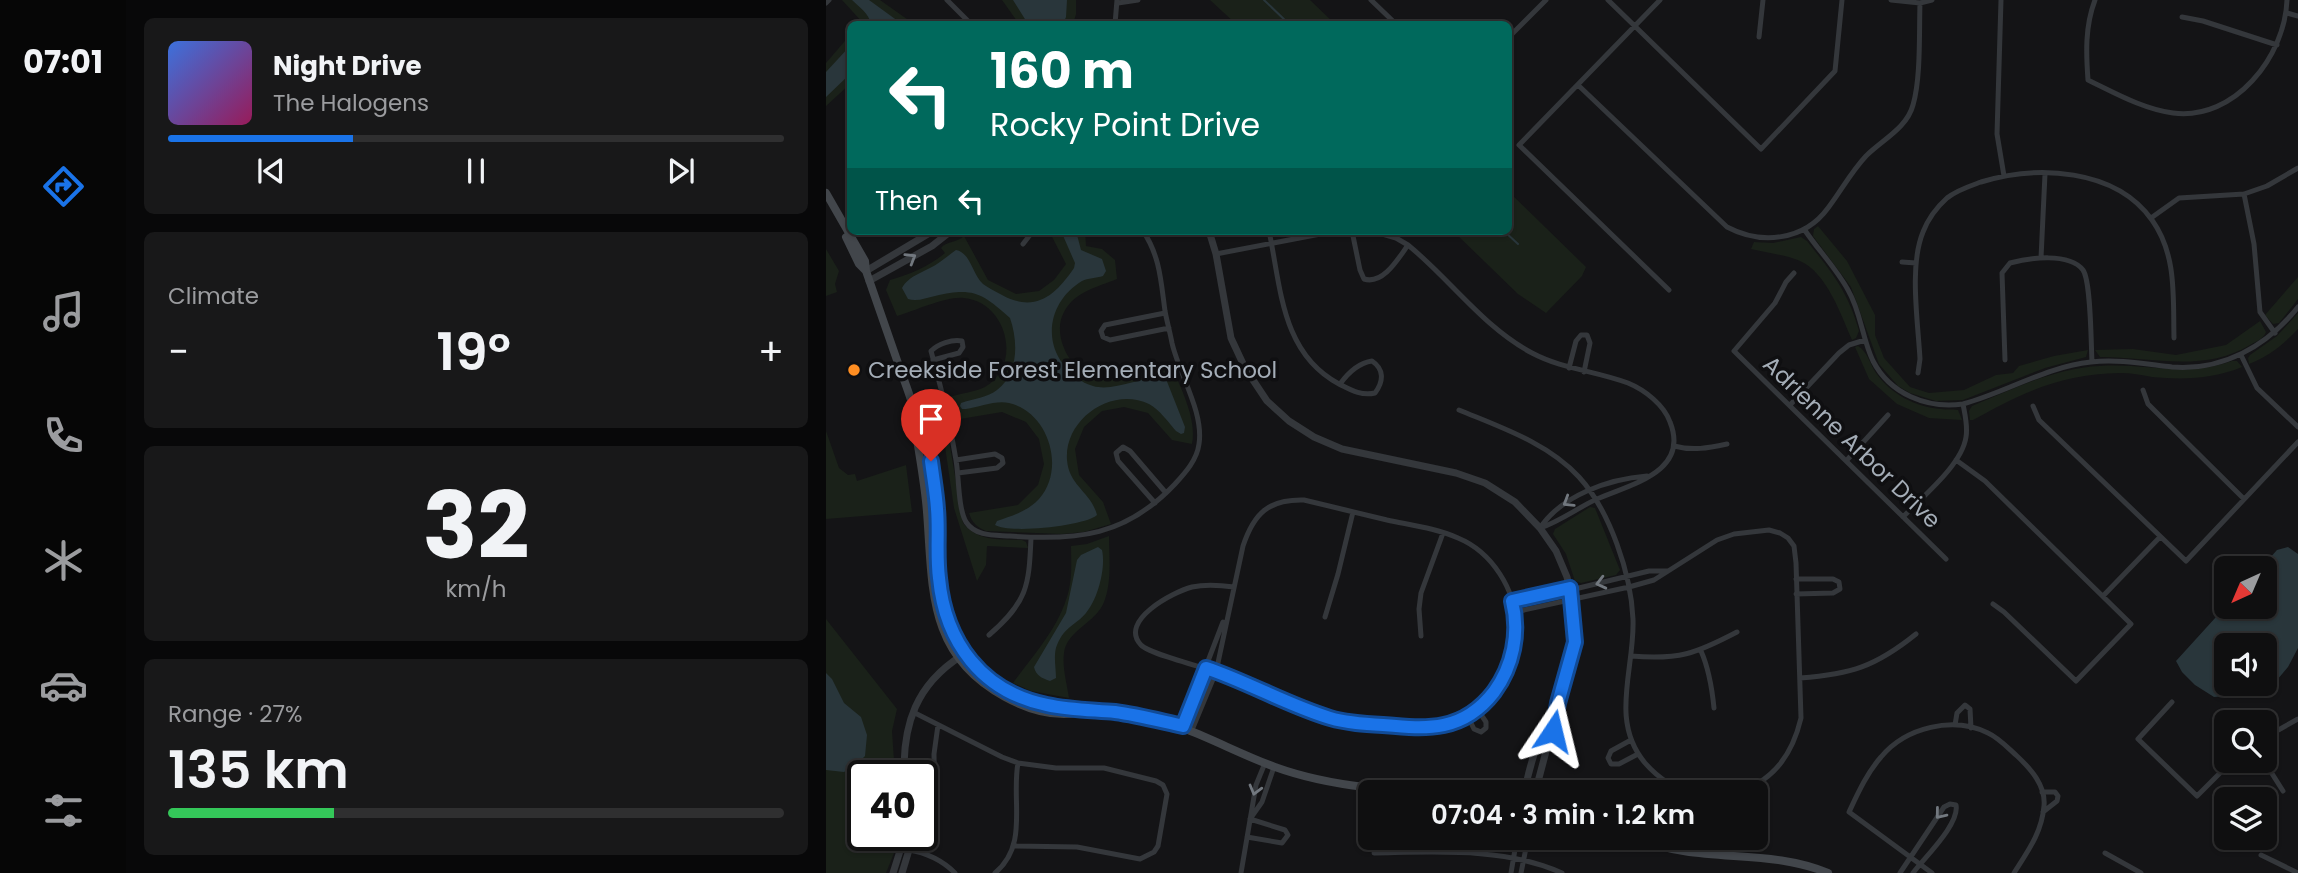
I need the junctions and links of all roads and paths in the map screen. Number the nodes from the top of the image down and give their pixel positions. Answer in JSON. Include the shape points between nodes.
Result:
{"nodes":[{"id":1,"x":947,"y":0,"type":"edge"},
{"id":2,"x":1138,"y":0,"type":"edge"},
{"id":3,"x":1371,"y":0,"type":"edge"},
{"id":4,"x":1546,"y":0,"type":"edge"},
{"id":5,"x":1608,"y":0,"type":"edge"},
{"id":6,"x":1660,"y":0,"type":"edge"},
{"id":7,"x":1763,"y":0,"type":"edge"},
{"id":8,"x":1842,"y":0,"type":"edge"},
{"id":9,"x":1891,"y":0,"type":"edge"},
{"id":10,"x":1932,"y":0,"type":"edge"},
{"id":11,"x":2001,"y":0,"type":"edge"},
{"id":12,"x":2095,"y":0,"type":"edge"},
{"id":13,"x":2287,"y":0,"type":"edge"},
{"id":14,"x":1117,"y":1,"type":"edge"},
{"id":15,"x":1920,"y":3,"type":"junction"},
{"id":16,"x":2287,"y":13,"type":"junction"},
{"id":17,"x":2298,"y":16,"type":"edge"},
{"id":18,"x":2182,"y":17,"type":"dead end"},
{"id":19,"x":968,"y":21,"type":"edge"},
{"id":20,"x":1115,"y":21,"type":"edge"},
{"id":21,"x":1393,"y":21,"type":"edge"},
{"id":22,"x":1635,"y":26,"type":"junction"},
{"id":23,"x":1512,"y":34,"type":"edge"},
{"id":24,"x":1759,"y":37,"type":"dead end"},
{"id":25,"x":2277,"y":45,"type":"junction"},
{"id":26,"x":1578,"y":85,"type":"junction"},
{"id":27,"x":2298,"y":168,"type":"edge"},
{"id":28,"x":2045,"y":174,"type":"junction"},
{"id":29,"x":2004,"y":176,"type":"junction"},
{"id":30,"x":826,"y":193,"type":"edge"},
{"id":31,"x":2244,"y":194,"type":"junction"},
{"id":32,"x":826,"y":205,"type":"edge"},
{"id":33,"x":2151,"y":218,"type":"junction"},
{"id":34,"x":1804,"y":229,"type":"junction"},
{"id":35,"x":847,"y":231,"type":"edge"},
{"id":36,"x":849,"y":235,"type":"edge"},
{"id":37,"x":926,"y":235,"type":"edge"},
{"id":38,"x":946,"y":235,"type":"edge"},
{"id":39,"x":1030,"y":235,"type":"edge"},
{"id":40,"x":1146,"y":235,"type":"edge"},
{"id":41,"x":1210,"y":235,"type":"edge"},
{"id":42,"x":1270,"y":235,"type":"edge"},
{"id":43,"x":1314,"y":235,"type":"edge"},
{"id":44,"x":1353,"y":235,"type":"edge"},
{"id":45,"x":1386,"y":235,"type":"edge"},
{"id":46,"x":1271,"y":243,"type":"junction"},
{"id":47,"x":1023,"y":244,"type":"dead end"},
{"id":48,"x":1408,"y":245,"type":"junction"},
{"id":49,"x":1216,"y":254,"type":"junction"},
{"id":50,"x":2041,"y":258,"type":"junction"},
{"id":51,"x":1902,"y":262,"type":"dead end"},
{"id":52,"x":1916,"y":263,"type":"junction"},
{"id":53,"x":866,"y":271,"type":"junction"},
{"id":54,"x":1794,"y":273,"type":"dead end"},
{"id":55,"x":869,"y":281,"type":"junction"},
{"id":56,"x":1669,"y":290,"type":"dead end"},
{"id":57,"x":2298,"y":307,"type":"edge"},
{"id":58,"x":1165,"y":313,"type":"junction"},
{"id":59,"x":1169,"y":328,"type":"junction"},
{"id":60,"x":2275,"y":333,"type":"junction"},
{"id":61,"x":2174,"y":338,"type":"dead end"},
{"id":62,"x":1865,"y":340,"type":"junction"},
{"id":63,"x":2241,"y":355,"type":"junction"},
{"id":64,"x":933,"y":360,"type":"junction"},
{"id":65,"x":2005,"y":360,"type":"dead end"},
{"id":66,"x":2092,"y":362,"type":"junction"},
{"id":67,"x":1569,"y":368,"type":"junction"},
{"id":68,"x":1584,"y":372,"type":"junction"},
{"id":69,"x":1917,"y":373,"type":"dead end"},
{"id":70,"x":1340,"y":384,"type":"junction"},
{"id":71,"x":2143,"y":390,"type":"dead end"},
{"id":72,"x":944,"y":402,"type":"junction"},
{"id":73,"x":1963,"y":404,"type":"junction"},
{"id":74,"x":1790,"y":405,"type":"junction"},
{"id":75,"x":2033,"y":406,"type":"dead end"},
{"id":76,"x":914,"y":410,"type":"junction"},
{"id":77,"x":1459,"y":410,"type":"dead end"},
{"id":78,"x":946,"y":413,"type":"junction"},
{"id":79,"x":1888,"y":415,"type":"dead end"},
{"id":80,"x":917,"y":421,"type":"junction"},
{"id":81,"x":2298,"y":426,"type":"edge"},
{"id":82,"x":2298,"y":442,"type":"edge"},
{"id":83,"x":1727,"y":444,"type":"dead end"},
{"id":84,"x":1674,"y":446,"type":"junction"},
{"id":85,"x":956,"y":460,"type":"junction"},
{"id":86,"x":1847,"y":460,"type":"junction"},
{"id":87,"x":1956,"y":460,"type":"junction"},
{"id":88,"x":958,"y":473,"type":"junction"},
{"id":89,"x":1650,"y":476,"type":"junction"},
{"id":90,"x":1590,"y":491,"type":"junction"},
{"id":91,"x":1167,"y":493,"type":"junction"},
{"id":92,"x":1596,"y":499,"type":"junction"},
{"id":93,"x":2244,"y":499,"type":"junction"},
{"id":94,"x":1155,"y":503,"type":"junction"},
{"id":95,"x":1353,"y":512,"type":"junction"},
{"id":96,"x":1903,"y":517,"type":"junction"},
{"id":97,"x":1541,"y":528,"type":"junction"},
{"id":98,"x":1443,"y":533,"type":"junction"},
{"id":99,"x":2160,"y":537,"type":"junction"},
{"id":100,"x":1031,"y":538,"type":"junction"},
{"id":101,"x":1946,"y":559,"type":"dead end"},
{"id":102,"x":1668,"y":572,"type":"junction"},
{"id":103,"x":1627,"y":576,"type":"junction"},
{"id":104,"x":1796,"y":579,"type":"junction"},
{"id":105,"x":1234,"y":587,"type":"junction"},
{"id":106,"x":1629,"y":587,"type":"junction"},
{"id":107,"x":1570,"y":588,"type":"junction"},
{"id":108,"x":1796,"y":594,"type":"junction"},
{"id":109,"x":2103,"y":596,"type":"junction"},
{"id":110,"x":1572,"y":599,"type":"junction"},
{"id":111,"x":1512,"y":601,"type":"junction"},
{"id":112,"x":1993,"y":604,"type":"dead end"},
{"id":113,"x":1230,"y":606,"type":"junction"},
{"id":114,"x":1515,"y":612,"type":"junction"},
{"id":115,"x":1325,"y":617,"type":"dead end"},
{"id":116,"x":1737,"y":632,"type":"dead end"},
{"id":117,"x":1916,"y":634,"type":"dead end"},
{"id":118,"x":989,"y":635,"type":"dead end"},
{"id":119,"x":1421,"y":636,"type":"dead end"},
{"id":120,"x":1701,"y":651,"type":"junction"},
{"id":121,"x":961,"y":656,"type":"junction"},
{"id":122,"x":1631,"y":656,"type":"junction"},
{"id":123,"x":1206,"y":668,"type":"junction"},
{"id":124,"x":1216,"y":672,"type":"junction"},
{"id":125,"x":1800,"y":678,"type":"junction"},
{"id":126,"x":2172,"y":702,"type":"dead end"},
{"id":127,"x":1558,"y":703,"type":"junction"},
{"id":128,"x":1714,"y":708,"type":"dead end"},
{"id":129,"x":1478,"y":710,"type":"junction"},
{"id":130,"x":913,"y":712,"type":"junction"},
{"id":131,"x":1468,"y":717,"type":"junction"},
{"id":132,"x":2298,"y":719,"type":"edge"},
{"id":133,"x":938,"y":725,"type":"junction"},
{"id":134,"x":1955,"y":725,"type":"junction"},
{"id":135,"x":1183,"y":726,"type":"junction"},
{"id":136,"x":1971,"y":728,"type":"junction"},
{"id":137,"x":1192,"y":730,"type":"junction"},
{"id":138,"x":2277,"y":731,"type":"edge"},
{"id":139,"x":1631,"y":740,"type":"junction"},
{"id":140,"x":1638,"y":754,"type":"junction"},
{"id":141,"x":905,"y":760,"type":"edge"},
{"id":142,"x":1017,"y":763,"type":"junction"},
{"id":143,"x":1265,"y":763,"type":"junction"},
{"id":144,"x":1275,"y":767,"type":"junction"},
{"id":145,"x":2220,"y":773,"type":"edge"},
{"id":146,"x":2272,"y":773,"type":"edge"},
{"id":147,"x":1527,"y":780,"type":"edge"},
{"id":148,"x":1539,"y":780,"type":"edge"},
{"id":149,"x":1664,"y":780,"type":"edge"},
{"id":150,"x":1762,"y":780,"type":"edge"},
{"id":151,"x":1358,"y":786,"type":"edge"},
{"id":152,"x":2283,"y":791,"type":"dead end"},
{"id":153,"x":2042,"y":792,"type":"junction"},
{"id":154,"x":2043,"y":811,"type":"junction"},
{"id":155,"x":1250,"y":819,"type":"junction"},
{"id":156,"x":1247,"y":836,"type":"junction"},
{"id":157,"x":1014,"y":846,"type":"junction"},
{"id":158,"x":1515,"y":850,"type":"edge"},
{"id":159,"x":1526,"y":850,"type":"edge"},
{"id":160,"x":1684,"y":850,"type":"edge"},
{"id":161,"x":904,"y":851,"type":"edge"},
{"id":162,"x":905,"y":851,"type":"edge"},
{"id":163,"x":915,"y":851,"type":"edge"},
{"id":164,"x":925,"y":853,"type":"junction"},
{"id":165,"x":1374,"y":853,"type":"dead end"},
{"id":166,"x":2105,"y":853,"type":"dead end"},
{"id":167,"x":2261,"y":855,"type":"dead end"},
{"id":168,"x":1910,"y":857,"type":"junction"},
{"id":169,"x":1514,"y":859,"type":"junction"},
{"id":170,"x":1524,"y":862,"type":"junction"},
{"id":171,"x":1920,"y":864,"type":"junction"},
{"id":172,"x":893,"y":873,"type":"edge"},
{"id":173,"x":902,"y":873,"type":"edge"},
{"id":174,"x":955,"y":873,"type":"edge"},
{"id":175,"x":995,"y":873,"type":"edge"},
{"id":176,"x":1241,"y":873,"type":"edge"},
{"id":177,"x":1511,"y":873,"type":"edge"},
{"id":178,"x":1521,"y":873,"type":"edge"},
{"id":179,"x":1562,"y":873,"type":"edge"},
{"id":180,"x":1829,"y":873,"type":"edge"},
{"id":181,"x":1900,"y":873,"type":"edge"},
{"id":182,"x":1913,"y":873,"type":"edge"},
{"id":183,"x":1932,"y":873,"type":"edge"},
{"id":184,"x":2014,"y":873,"type":"edge"},
{"id":185,"x":2141,"y":873,"type":"edge"},
{"id":186,"x":2298,"y":873,"type":"edge"}],
"edges":[{"from":1,"to":19,"type":"street"},
{"from":2,"to":14,"type":"street"},
{"from":3,"to":21,"type":"street"},
{"from":4,"to":23,"type":"street"},
{"from":5,"to":22,"type":"street"},
{"from":6,"to":22,"type":"street"},
{"from":7,"to":24,"type":"street"},
{"from":8,"to":22,"type":"street","via":[[1835,71],[1761,149]]},
{"from":9,"to":15,"type":"street"},
{"from":10,"to":15,"type":"street"},
{"from":11,"to":29,"type":"street","via":[[1997,134]]},
{"from":12,"to":25,"type":"street","via":[[2087,44],[2088,80],[2157,111],[2208,110],[2240,93]]},
{"from":13,"to":16,"type":"street"},
{"from":14,"to":20,"type":"street"},
{"from":15,"to":34,"type":"street","via":[[1919,61],[1909,114],[1857,166],[1827,210]]},
{"from":16,"to":17,"type":"street"},
{"from":16,"to":25,"type":"street"},
{"from":18,"to":25,"type":"street"},
{"from":22,"to":26,"type":"street"},
{"from":26,"to":34,"type":"street","via":[[1727,227],[1766,238]]},
{"from":26,"to":56,"type":"street","via":[[1520,145]]},
{"from":27,"to":31,"type":"street"},
{"from":28,"to":29,"type":"street"},
{"from":28,"to":33,"type":"street","via":[[2082,177],[2115,187]]},
{"from":28,"to":50,"type":"street"},
{"from":29,"to":52,"type":"street","via":[[1949,196],[1924,229]]},
{"from":30,"to":35,"type":"main road"},
{"from":31,"to":33,"type":"street","via":[[2179,198]]},
{"from":31,"to":60,"type":"street","via":[[2260,312]]},
{"from":32,"to":53,"type":"main road"},
{"from":33,"to":61,"type":"street","via":[[2172,268]]},
{"from":34,"to":62,"type":"street","via":[[1849,290]]},
{"from":36,"to":53,"type":"main road"},
{"from":37,"to":53,"type":"street"},
{"from":55,"to":38,"type":"street","one_way":true},
{"from":39,"to":47,"type":"street"},
{"from":40,"to":58,"type":"street","via":[[1158,261]]},
{"from":41,"to":49,"type":"street"},
{"from":42,"to":46,"type":"street"},
{"from":43,"to":46,"type":"street"},
{"from":44,"to":48,"type":"street","via":[[1360,270],[1364,279],[1372,281],[1379,279]]},
{"from":45,"to":48,"type":"street"},
{"from":46,"to":49,"type":"street"},
{"from":46,"to":70,"type":"street","via":[[1290,330],[1317,369]]},
{"from":48,"to":67,"type":"street","via":[[1503,334],[1531,353]]},
{"from":49,"to":97,"type":"street","via":[[1231,338],[1266,401],[1289,421],[1342,449],[1485,483],[1516,502]]},
{"from":50,"to":65,"type":"street","via":[[2010,263],[2002,273]]},
{"from":50,"to":66,"type":"street","via":[[2067,260],[2086,275]]},
{"from":51,"to":52,"type":"street"},
{"from":52,"to":69,"type":"street"},
{"from":53,"to":55,"type":"main road"},
{"from":54,"to":74,"type":"street","name":"Adrienne Arbor Drive","via":[[1734,351]]},
{"from":55,"to":76,"type":"main road"},
{"from":57,"to":60,"type":"street"},
{"from":58,"to":59,"type":"street"},
{"from":58,"to":59,"type":"street","via":[[1105,325],[1101,331],[1110,340]]},
{"from":59,"to":91,"type":"street","via":[[1200,428],[1195,457]]},
{"from":60,"to":63,"type":"street"},
{"from":62,"to":73,"type":"street","via":[[1881,374],[1902,393],[1932,404]]},
{"from":62,"to":74,"type":"street","via":[[1839,353]]},
{"from":63,"to":66,"type":"street","via":[[2175,367]]},
{"from":63,"to":81,"type":"street","via":[[2257,388]]},
{"from":64,"to":64,"type":"street","via":[[931,351],[936,346],[962,341],[959,353]]},
{"from":64,"to":72,"type":"street"},
{"from":66,"to":73,"type":"street","via":[[2045,373]]},
{"from":67,"to":68,"type":"street"},
{"from":67,"to":68,"type":"street","via":[[1576,341],[1587,335],[1590,343]]},
{"from":68,"to":84,"type":"street","via":[[1628,383],[1649,397],[1667,414]]},
{"from":70,"to":70,"type":"street","via":[[1363,362],[1372,361],[1382,374],[1375,393],[1366,395]]},
{"from":71,"to":93,"type":"street","via":[[2148,404]]},
{"from":72,"to":76,"type":"street"},
{"from":72,"to":78,"type":"street"},
{"from":73,"to":87,"type":"street","via":[[1966,441]]},
{"from":74,"to":86,"type":"street","name":"Adrienne Arbor Drive"},
{"from":75,"to":99,"type":"street","via":[[2039,420]]},
{"from":76,"to":80,"type":"main road"},
{"from":77,"to":90,"type":"street","via":[[1511,431],[1555,456]]},
{"from":78,"to":80,"type":"street"},
{"from":78,"to":85,"type":"street"},
{"from":79,"to":86,"type":"street"},
{"from":80,"to":121,"type":"main road","via":[[935,604],[939,622]]},
{"from":82,"to":93,"type":"street"},
{"from":83,"to":84,"type":"street","via":[[1703,450]]},
{"from":84,"to":89,"type":"street","via":[[1668,461]]},
{"from":85,"to":88,"type":"street"},
{"from":85,"to":88,"type":"street","via":[[995,454],[1003,463],[998,468]]},
{"from":86,"to":96,"type":"street","name":"Adrienne Arbor Drive"},
{"from":87,"to":96,"type":"street"},
{"from":87,"to":109,"type":"street","via":[[1985,481]]},
{"from":88,"to":100,"type":"street","via":[[963,513],[974,530]]},
{"from":89,"to":90,"type":"street","via":[[1630,477]]},
{"from":89,"to":92,"type":"street"},
{"from":90,"to":92,"type":"street"},
{"from":90,"to":97,"type":"street","one_way":true,"via":[[1570,500]]},
{"from":91,"to":94,"type":"street"},
{"from":91,"to":94,"type":"street","via":[[1123,447],[1116,453],[1118,461]]},
{"from":92,"to":97,"type":"street"},
{"from":92,"to":103,"type":"street"},
{"from":93,"to":99,"type":"street","via":[[2186,561]]},
{"from":94,"to":100,"type":"street","via":[[1102,531],[1079,537]]},
{"from":95,"to":98,"type":"street"},
{"from":95,"to":105,"type":"street","via":[[1304,500],[1286,499],[1270,505],[1248,530]]},
{"from":95,"to":115,"type":"street"},
{"from":96,"to":101,"type":"street","name":"Adrienne Arbor Drive"},
{"from":97,"to":107,"type":"street"},
{"from":98,"to":111,"type":"street","via":[[1460,538],[1488,559]]},
{"from":98,"to":119,"type":"street","via":[[1421,593]]},
{"from":99,"to":109,"type":"street"},
{"from":100,"to":118,"type":"street","via":[[1025,592],[1017,608]]},
{"from":102,"to":103,"type":"street"},
{"from":102,"to":104,"type":"street","via":[[1717,540],[1769,530],[1788,538],[1794,547]]},
{"from":102,"to":106,"type":"street"},
{"from":103,"to":106,"type":"street"},
{"from":103,"to":107,"type":"street","one_way":true},
{"from":104,"to":108,"type":"street"},
{"from":104,"to":108,"type":"street","via":[[1833,579],[1840,589]]},
{"from":105,"to":113,"type":"street"},
{"from":105,"to":123,"type":"street","via":[[1205,585],[1174,593],[1150,609],[1137,628],[1142,647]]},
{"from":106,"to":110,"type":"street"},
{"from":106,"to":122,"type":"street"},
{"from":107,"to":110,"type":"street"},
{"from":107,"to":111,"type":"street"},
{"from":108,"to":125,"type":"street"},
{"from":109,"to":112,"type":"street","via":[[2130,624],[2076,681]]},
{"from":110,"to":114,"type":"street"},
{"from":110,"to":127,"type":"street","via":[[1575,642]]},
{"from":111,"to":114,"type":"street"},
{"from":113,"to":123,"type":"street"},
{"from":113,"to":124,"type":"street"},
{"from":114,"to":129,"type":"street","via":[[1511,659],[1500,683]]},
{"from":116,"to":120,"type":"street"},
{"from":117,"to":125,"type":"street","via":[[1848,673]]},
{"from":120,"to":122,"type":"street","via":[[1662,658]]},
{"from":120,"to":128,"type":"street"},
{"from":121,"to":130,"type":"street","via":[[928,685]]},
{"from":121,"to":135,"type":"main road","via":[[981,674],[1024,699]]},
{"from":122,"to":139,"type":"street","via":[[1624,706]]},
{"from":123,"to":124,"type":"street"},
{"from":123,"to":135,"type":"street"},
{"from":124,"to":131,"type":"street","via":[[1351,723],[1417,728]]},
{"from":124,"to":137,"type":"street"},
{"from":125,"to":150,"type":"street","via":[[1801,718],[1796,740],[1785,759]]},
{"from":126,"to":145,"type":"street","via":[[2138,739],[2197,796]]},
{"from":127,"to":147,"type":"street","via":[[1543,727]]},
{"from":127,"to":148,"type":"street"},
{"from":129,"to":131,"type":"street"},
{"from":129,"to":131,"type":"street","via":[[1486,729],[1475,729]]},
{"from":130,"to":133,"type":"street"},
{"from":130,"to":141,"type":"street"},
{"from":132,"to":138,"type":"street"},
{"from":133,"to":142,"type":"street"},
{"from":133,"to":164,"type":"street","via":[[935,819]]},
{"from":134,"to":136,"type":"street"},
{"from":134,"to":136,"type":"street","via":[[1956,713],[1965,705],[1970,709]]},
{"from":134,"to":168,"type":"street","via":[[1918,731],[1882,756],[1849,812]]},
{"from":135,"to":137,"type":"main road"},
{"from":136,"to":153,"type":"street","via":[[1987,732],[2019,757],[2032,770]]},
{"from":137,"to":143,"type":"main road"},
{"from":139,"to":140,"type":"street"},
{"from":139,"to":140,"type":"street","via":[[1611,751],[1608,758],[1611,764],[1619,764]]},
{"from":140,"to":149,"type":"street"},
{"from":142,"to":157,"type":"street"},
{"from":142,"to":157,"type":"street","via":[[1104,768],[1156,780],[1167,794],[1158,846],[1140,859],[1077,847]]},
{"from":143,"to":144,"type":"main road"},
{"from":143,"to":155,"type":"street","one_way":true,"via":[[1255,785]]},
{"from":144,"to":151,"type":"main road"},
{"from":144,"to":155,"type":"street"},
{"from":146,"to":152,"type":"street"},
{"from":153,"to":154,"type":"street"},
{"from":153,"to":154,"type":"street","via":[[2058,796]]},
{"from":154,"to":184,"type":"street","via":[[2040,830]]},
{"from":155,"to":156,"type":"street"},
{"from":155,"to":156,"type":"street","via":[[1288,835],[1282,843]]},
{"from":156,"to":176,"type":"street"},
{"from":157,"to":175,"type":"street"},
{"from":158,"to":169,"type":"street"},
{"from":159,"to":170,"type":"street"},
{"from":160,"to":180,"type":"main road","via":[[1767,857]]},
{"from":161,"to":172,"type":"street"},
{"from":162,"to":173,"type":"street"},
{"from":163,"to":164,"type":"street"},
{"from":164,"to":174,"type":"street"},
{"from":165,"to":169,"type":"street","via":[[1457,852]]},
{"from":166,"to":185,"type":"street"},
{"from":167,"to":186,"type":"street"},
{"from":168,"to":171,"type":"street"},
{"from":171,"to":168,"type":"street","one_way":true,"via":[[1956,816],[1956,806],[1944,807]]},
{"from":168,"to":181,"type":"street"},
{"from":169,"to":170,"type":"street"},
{"from":169,"to":177,"type":"street"},
{"from":170,"to":178,"type":"street"},
{"from":170,"to":179,"type":"street"},
{"from":171,"to":182,"type":"street"},
{"from":171,"to":183,"type":"street"}]}
